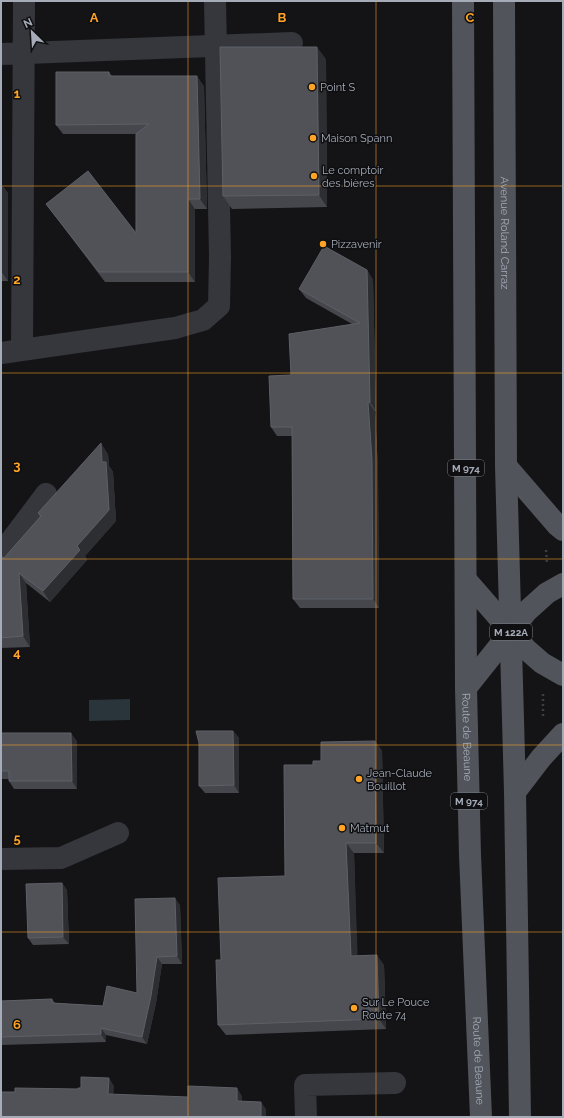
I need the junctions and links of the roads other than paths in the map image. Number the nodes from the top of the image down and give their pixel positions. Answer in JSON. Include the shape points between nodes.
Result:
{"nodes":[{"id":1,"x":24,"y":1,"type":"edge"},
{"id":2,"x":215,"y":1,"type":"edge"},
{"id":3,"x":463,"y":1,"type":"edge"},
{"id":4,"x":504,"y":1,"type":"edge"},
{"id":5,"x":292,"y":43,"type":"dead end"},
{"id":6,"x":216,"y":46,"type":"junction"},
{"id":7,"x":1,"y":54,"type":"edge"},
{"id":8,"x":23,"y":54,"type":"junction"},
{"id":9,"x":11,"y":352,"type":"edge"},
{"id":10,"x":506,"y":466,"type":"junction"},
{"id":11,"x":46,"y":494,"type":"dead end"},
{"id":12,"x":563,"y":530,"type":"edge"},
{"id":13,"x":1,"y":554,"type":"edge"},
{"id":14,"x":466,"y":580,"type":"junction"},
{"id":15,"x":563,"y":584,"type":"edge"},
{"id":16,"x":511,"y":632,"type":"junction"},
{"id":17,"x":563,"y":674,"type":"edge"},
{"id":18,"x":466,"y":688,"type":"junction"},
{"id":19,"x":563,"y":734,"type":"edge"},
{"id":20,"x":515,"y":792,"type":"junction"},
{"id":21,"x":118,"y":833,"type":"dead end"},
{"id":22,"x":1,"y":859,"type":"edge"},
{"id":23,"x":395,"y":1083,"type":"dead end"},
{"id":24,"x":306,"y":1117,"type":"edge"},
{"id":25,"x":481,"y":1117,"type":"edge"},
{"id":26,"x":520,"y":1117,"type":"edge"}],
"edges":[{"from":1,"to":8,"type":"street"},
{"from":2,"to":6,"type":"street"},
{"from":3,"to":14,"type":"main road","name":"Route de Beaune","number":"M 974"},
{"from":4,"to":10,"type":"main road","name":"Avenue Roland Carraz"},
{"from":5,"to":6,"type":"street"},
{"from":6,"to":8,"type":"street"},
{"from":6,"to":9,"type":"street","via":[[220,257],[218,306],[203,320],[175,328]]},
{"from":7,"to":8,"type":"street"},
{"from":8,"to":9,"type":"street"},
{"from":10,"to":12,"type":"main road"},
{"from":10,"to":16,"type":"main road"},
{"from":11,"to":13,"type":"street"},
{"from":14,"to":16,"type":"main road","number":"M 122A"},
{"from":14,"to":18,"type":"main road","name":"Route de Beaune","number":"M 974"},
{"from":15,"to":16,"type":"main road","number":"M 122A","via":[[547,593],[527,611]]},
{"from":16,"to":17,"type":"main road","number":"M 122A","via":[[542,663]]},
{"from":16,"to":18,"type":"main road","number":"M 122A"},
{"from":16,"to":20,"type":"main road"},
{"from":18,"to":25,"type":"main road","name":"Route de Beaune","number":"M 974"},
{"from":19,"to":20,"type":"main road"},
{"from":20,"to":26,"type":"main road"},
{"from":21,"to":22,"type":"street","via":[[61,858]]},
{"from":23,"to":24,"type":"street","via":[[305,1085]]}]}
